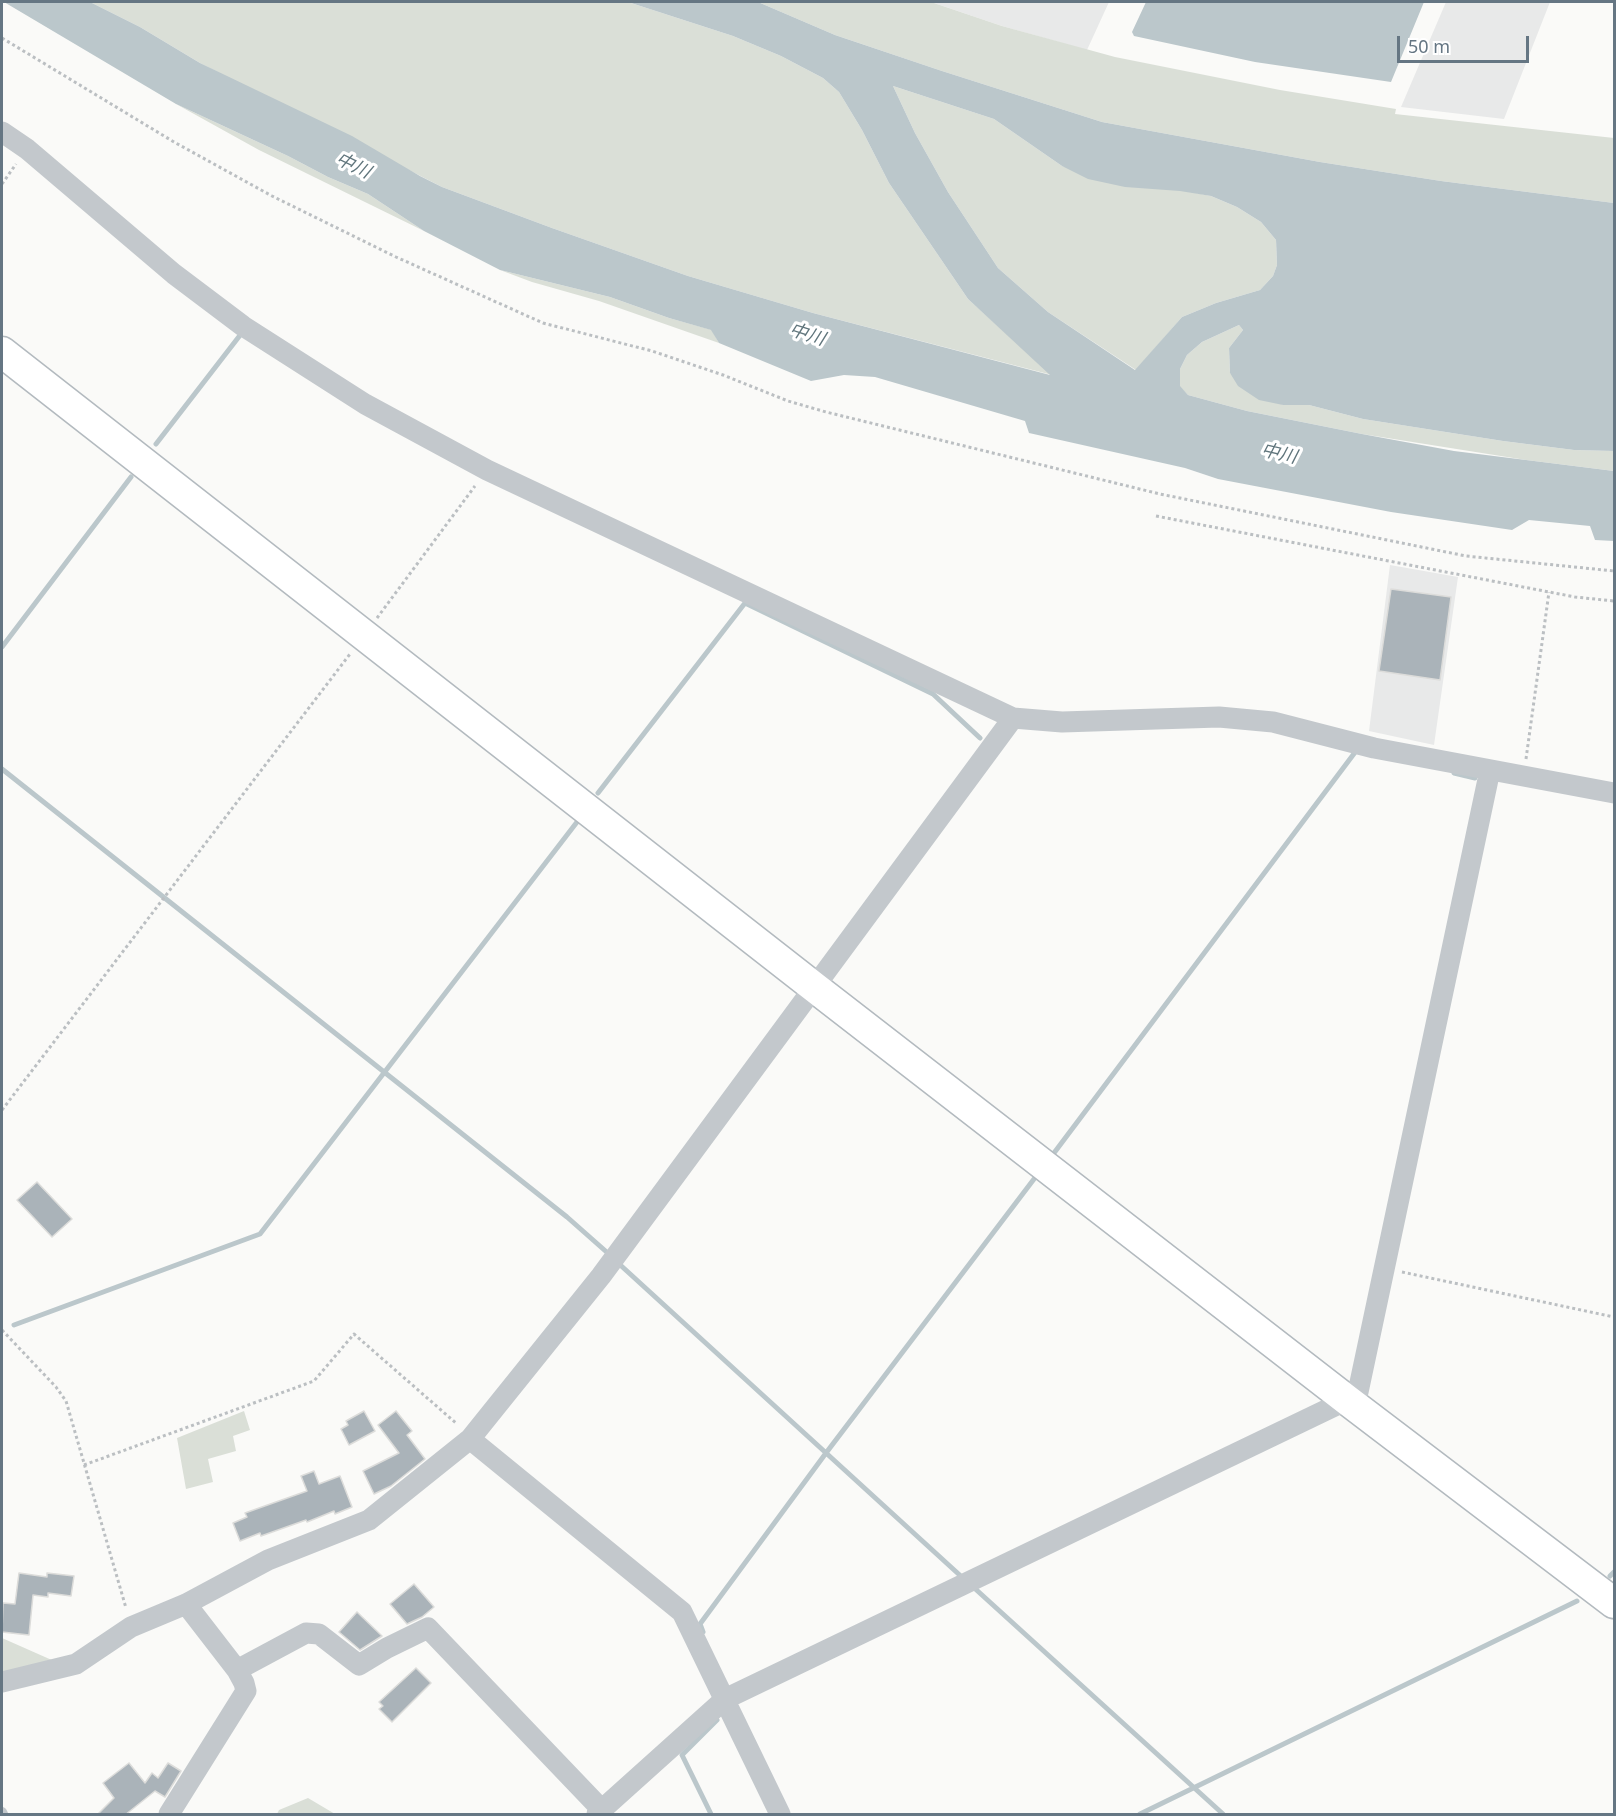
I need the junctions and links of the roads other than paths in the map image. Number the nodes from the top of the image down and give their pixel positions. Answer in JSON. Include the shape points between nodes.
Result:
{"nodes":[{"id":1,"x":2,"y":132,"type":"edge"},
{"id":2,"x":2,"y":352,"type":"edge"},
{"id":3,"x":1013,"y":718,"type":"junction"},
{"id":4,"x":1490,"y":770,"type":"junction"},
{"id":5,"x":1614,"y":793,"type":"edge"},
{"id":6,"x":814,"y":987,"type":"junction"},
{"id":7,"x":1347,"y":1400,"type":"junction"},
{"id":8,"x":470,"y":1439,"type":"junction"},
{"id":9,"x":1614,"y":1603,"type":"edge"},
{"id":10,"x":186,"y":1604,"type":"junction"},
{"id":11,"x":237,"y":1670,"type":"junction"},
{"id":12,"x":2,"y":1682,"type":"edge"},
{"id":13,"x":725,"y":1699,"type":"junction"},
{"id":14,"x":599,"y":1812,"type":"edge"},
{"id":15,"x":169,"y":1815,"type":"edge"},
{"id":16,"x":780,"y":1815,"type":"edge"}],
"edges":[{"from":1,"to":3,"type":"street","via":[[243,326],[365,404],[487,470]]},
{"from":2,"to":6,"type":"street"},
{"from":3,"to":4,"type":"street","via":[[1062,722],[1219,717],[1273,722],[1374,748]]},
{"from":3,"to":6,"type":"street"},
{"from":4,"to":5,"type":"street"},
{"from":4,"to":7,"type":"street","via":[[1386,1269],[1358,1392]]},
{"from":6,"to":7,"type":"street"},
{"from":6,"to":8,"type":"street","via":[[614,1259]]},
{"from":7,"to":9,"type":"street"},
{"from":7,"to":13,"type":"street"},
{"from":8,"to":10,"type":"street","via":[[369,1520],[268,1560]]},
{"from":8,"to":13,"type":"street","via":[[682,1612]]},
{"from":10,"to":11,"type":"street"},
{"from":10,"to":12,"type":"street","via":[[131,1627],[76,1664]]},
{"from":11,"to":14,"type":"street","via":[[306,1633],[319,1634],[359,1665],[428,1628]]},
{"from":11,"to":15,"type":"street","via":[[246,1691]]},
{"from":13,"to":14,"type":"street"},
{"from":13,"to":16,"type":"street"}]}
